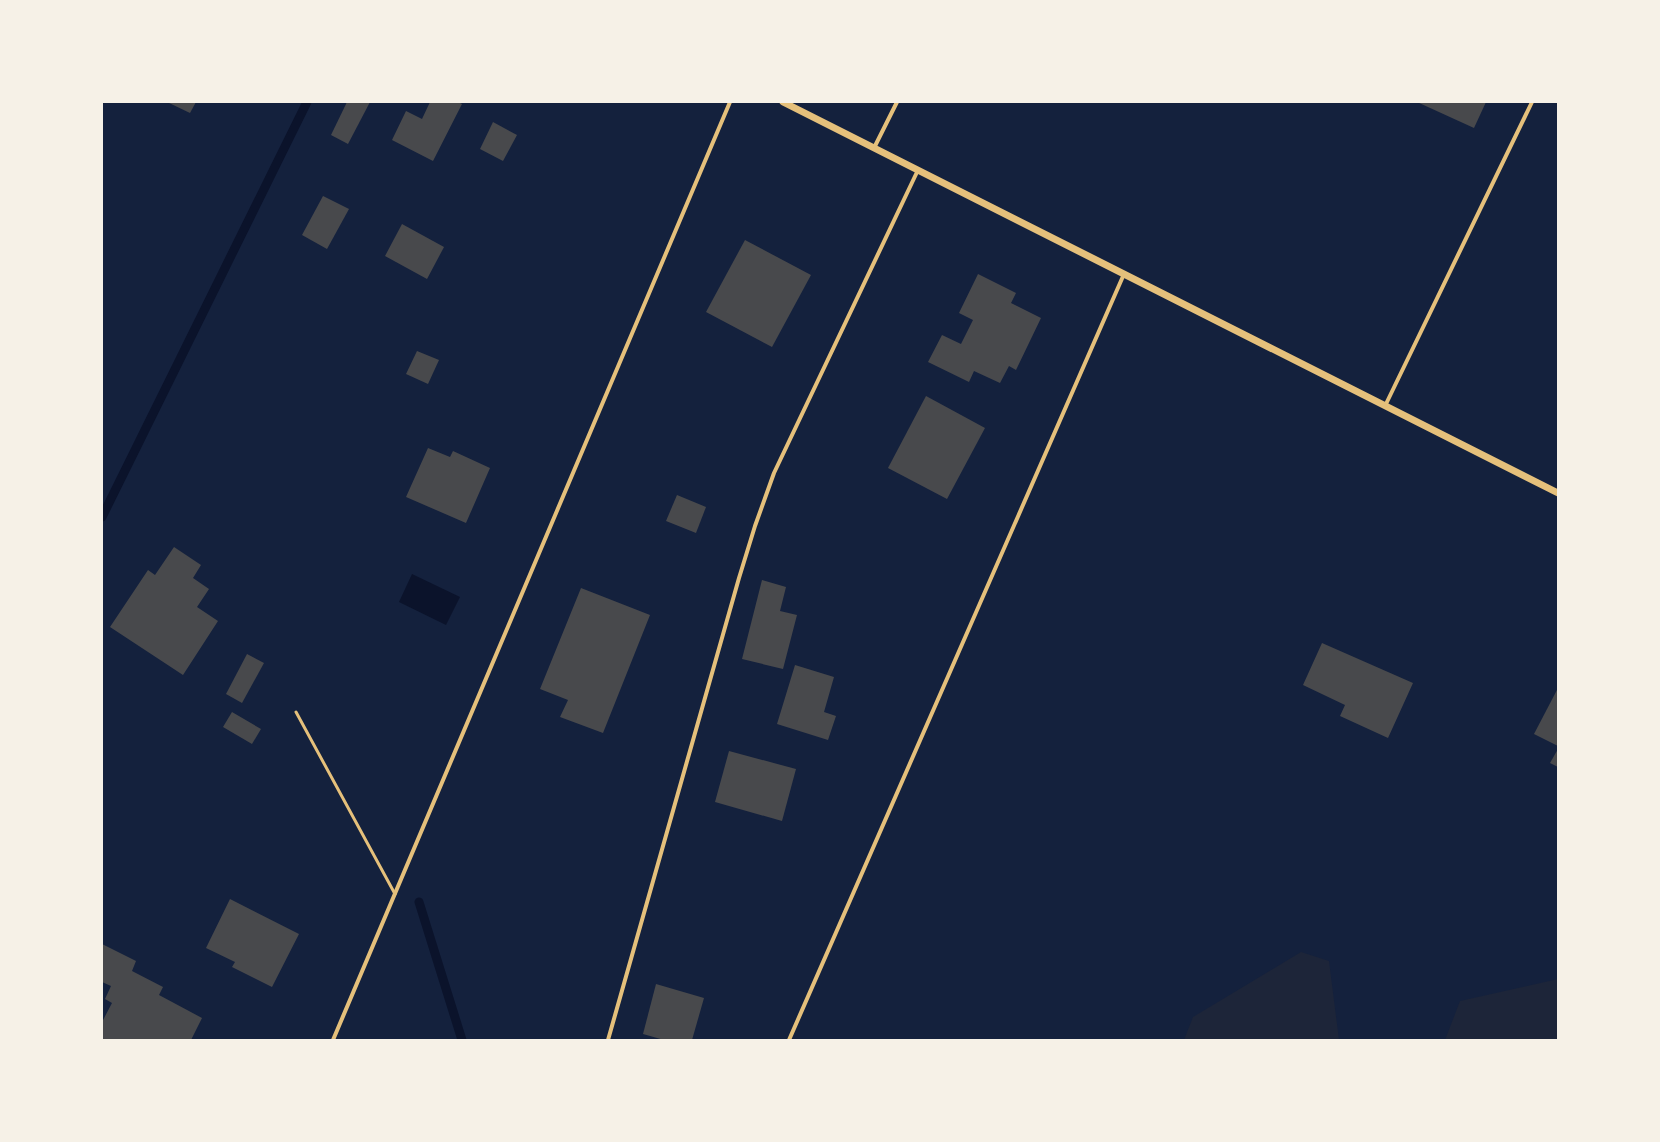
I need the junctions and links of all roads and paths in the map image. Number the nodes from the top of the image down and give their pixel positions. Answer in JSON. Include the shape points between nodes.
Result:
{"nodes":[{"id":1,"x":730,"y":102,"type":"edge"},
{"id":2,"x":783,"y":102,"type":"edge"},
{"id":3,"x":897,"y":102,"type":"edge"},
{"id":4,"x":1532,"y":102,"type":"edge"},
{"id":5,"x":874,"y":148,"type":"junction"},
{"id":6,"x":918,"y":170,"type":"junction"},
{"id":7,"x":1124,"y":274,"type":"junction"},
{"id":8,"x":1385,"y":406,"type":"junction"},
{"id":9,"x":1558,"y":493,"type":"edge"},
{"id":10,"x":296,"y":712,"type":"dead end"},
{"id":11,"x":395,"y":894,"type":"junction"},
{"id":12,"x":333,"y":1040,"type":"edge"},
{"id":13,"x":608,"y":1040,"type":"edge"},
{"id":14,"x":789,"y":1040,"type":"edge"}],
"edges":[{"from":1,"to":11,"type":"street"},
{"from":2,"to":5,"type":"street"},
{"from":3,"to":5,"type":"street"},
{"from":4,"to":8,"type":"street"},
{"from":5,"to":6,"type":"street"},
{"from":6,"to":7,"type":"street"},
{"from":6,"to":13,"type":"street","via":[[789,441],[761,507],[736,585]]},
{"from":7,"to":8,"type":"street"},
{"from":7,"to":14,"type":"street"},
{"from":8,"to":9,"type":"street"},
{"from":10,"to":11,"type":"lane"},
{"from":11,"to":12,"type":"street"}]}
